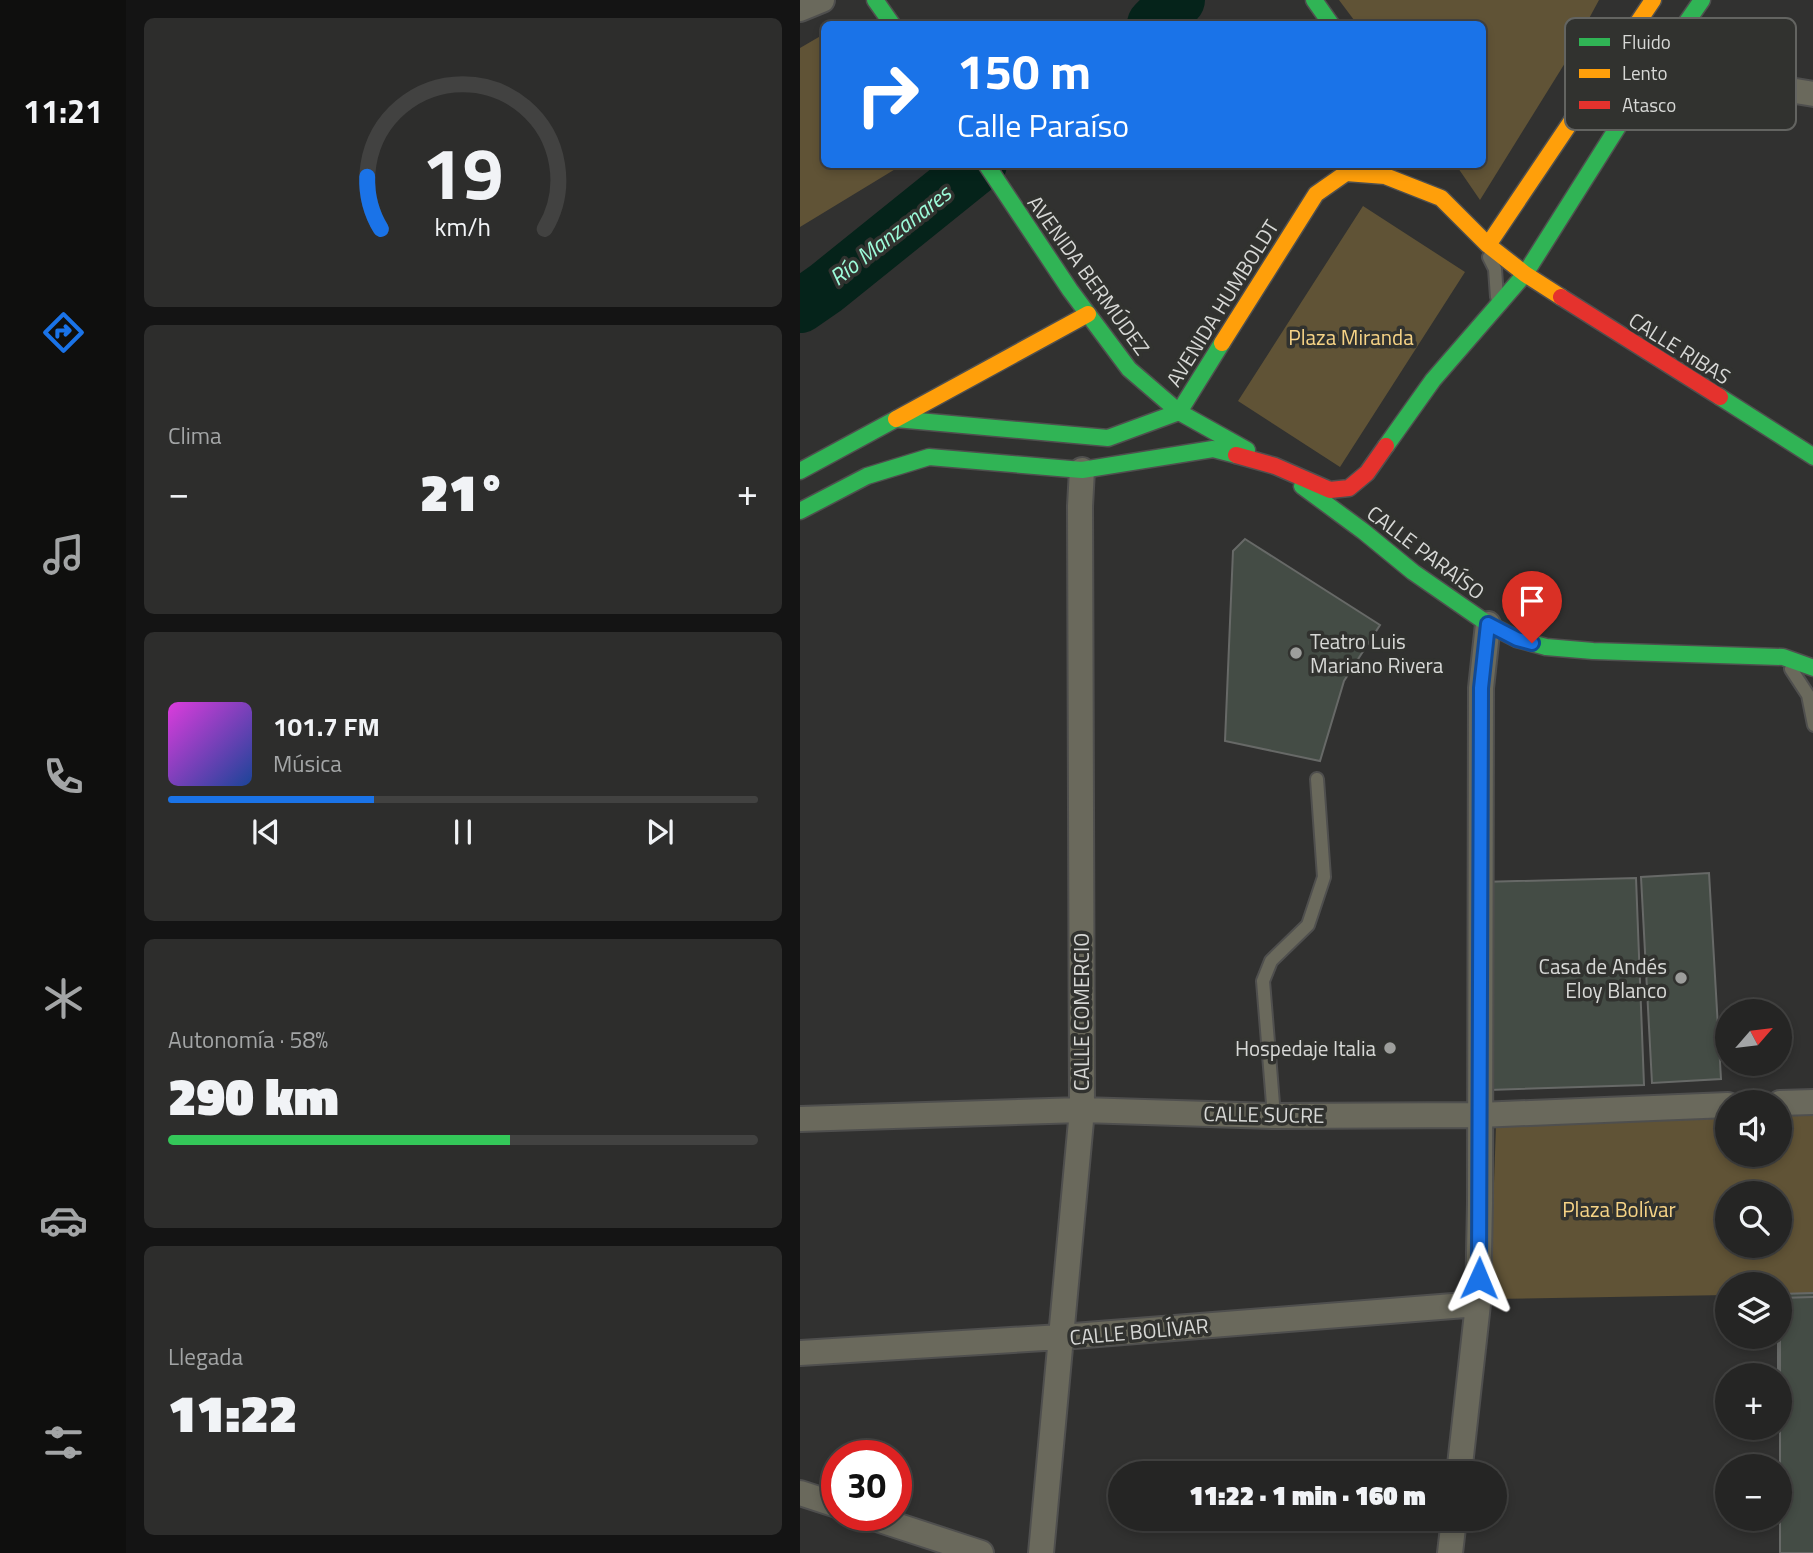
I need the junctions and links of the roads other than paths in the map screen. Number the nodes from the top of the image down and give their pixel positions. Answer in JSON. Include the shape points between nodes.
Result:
{"nodes":[{"id":1,"x":822,"y":0,"type":"edge"},
{"id":2,"x":875,"y":0,"type":"edge"},
{"id":3,"x":1314,"y":0,"type":"edge"},
{"id":4,"x":1653,"y":0,"type":"edge"},
{"id":5,"x":1702,"y":0,"type":"edge"},
{"id":6,"x":800,"y":9,"type":"edge"},
{"id":7,"x":1641,"y":18,"type":"edge"},
{"id":8,"x":1690,"y":18,"type":"edge"},
{"id":9,"x":890,"y":21,"type":"edge"},
{"id":10,"x":1329,"y":21,"type":"edge"},
{"id":11,"x":1566,"y":130,"type":"edge"},
{"id":12,"x":1616,"y":130,"type":"edge"},
{"id":13,"x":989,"y":168,"type":"edge"},
{"id":14,"x":1428,"y":176,"type":"dead end"},
{"id":15,"x":1441,"y":198,"type":"junction"},
{"id":16,"x":1471,"y":228,"type":"junction"},
{"id":17,"x":1488,"y":245,"type":"junction"},
{"id":18,"x":1525,"y":274,"type":"junction"},
{"id":19,"x":1088,"y":314,"type":"junction"},
{"id":20,"x":1488,"y":317,"type":"junction"},
{"id":21,"x":1179,"y":412,"type":"junction"},
{"id":22,"x":896,"y":419,"type":"junction"},
{"id":23,"x":1813,"y":457,"type":"edge"},
{"id":24,"x":1275,"y":466,"type":"junction"},
{"id":25,"x":1082,"y":470,"type":"junction"},
{"id":26,"x":800,"y":471,"type":"edge"},
{"id":27,"x":800,"y":511,"type":"edge"},
{"id":28,"x":1488,"y":624,"type":"junction"},
{"id":29,"x":1783,"y":657,"type":"junction"},
{"id":30,"x":1813,"y":668,"type":"edge"},
{"id":31,"x":1813,"y":725,"type":"edge"},
{"id":32,"x":1317,"y":779,"type":"dead end"},
{"id":33,"x":1813,"y":1102,"type":"edge"},
{"id":34,"x":1792,"y":1103,"type":"edge"},
{"id":35,"x":1715,"y":1106,"type":"edge"},
{"id":36,"x":1082,"y":1110,"type":"junction"},
{"id":37,"x":1480,"y":1115,"type":"junction"},
{"id":38,"x":1274,"y":1116,"type":"junction"},
{"id":39,"x":800,"y":1119,"type":"edge"},
{"id":40,"x":1478,"y":1304,"type":"junction"},
{"id":41,"x":1061,"y":1337,"type":"junction"},
{"id":42,"x":800,"y":1353,"type":"edge"},
{"id":43,"x":1460,"y":1461,"type":"edge"},
{"id":44,"x":800,"y":1493,"type":"edge"},
{"id":45,"x":821,"y":1500,"type":"edge"},
{"id":46,"x":912,"y":1530,"type":"edge"},
{"id":47,"x":1453,"y":1531,"type":"edge"},
{"id":48,"x":981,"y":1553,"type":"edge"},
{"id":49,"x":1041,"y":1553,"type":"edge"},
{"id":50,"x":1450,"y":1553,"type":"edge"}],
"edges":[{"from":1,"to":6,"type":"street"},
{"from":2,"to":9,"type":"main road"},
{"from":3,"to":10,"type":"main road"},
{"from":4,"to":7,"type":"main road"},
{"from":5,"to":8,"type":"main road"},
{"from":11,"to":17,"type":"main road"},
{"from":12,"to":18,"type":"main road"},
{"from":13,"to":19,"type":"main road","name":"AVENIDA BERMÚDEZ"},
{"from":14,"to":15,"type":"main road"},
{"from":15,"to":16,"type":"main road","name":"AVENIDA HUMBOLDT"},
{"from":15,"to":21,"type":"main road","name":"AVENIDA HUMBOLDT","via":[[1385,176],[1346,173],[1316,194]]},
{"from":16,"to":17,"type":"main road","name":"AVENIDA HUMBOLDT"},
{"from":16,"to":20,"type":"lane","via":[[1495,269],[1497,300]]},
{"from":17,"to":18,"type":"main road","name":"AVENIDA HUMBOLDT"},
{"from":18,"to":20,"type":"main road"},
{"from":18,"to":23,"type":"main road","name":"CALLE RIBAS"},
{"from":19,"to":21,"type":"main road","name":"AVENIDA BERMÚDEZ","via":[[1130,369]]},
{"from":19,"to":22,"type":"main road"},
{"from":20,"to":24,"type":"main road","via":[[1433,380],[1366,473],[1349,488],[1330,491]]},
{"from":21,"to":22,"type":"main road","name":"AVENIDA HUMBOLDT","via":[[1109,438]]},
{"from":21,"to":24,"type":"main road","name":"AVENIDA BERMÚDEZ"},
{"from":22,"to":26,"type":"main road"},
{"from":24,"to":25,"type":"main road","via":[[1213,449]]},
{"from":24,"to":28,"type":"main road","name":"CALLE PARAÍSO"},
{"from":25,"to":27,"type":"main road","via":[[929,457],[867,476]]},
{"from":25,"to":36,"type":"street","name":"CALLE COMERCIO"},
{"from":28,"to":29,"type":"main road","name":"CALLE PARAÍSO","via":[[1546,647]]},
{"from":28,"to":37,"type":"street","via":[[1481,688]]},
{"from":29,"to":30,"type":"main road","name":"CALLE PARAÍSO"},
{"from":29,"to":31,"type":"lane","via":[[1808,695]]},
{"from":32,"to":38,"type":"lane","via":[[1324,877],[1308,925],[1271,961],[1263,981]]},
{"from":33,"to":34,"type":"street"},
{"from":35,"to":37,"type":"street","name":"CALLE SUCRE"},
{"from":36,"to":38,"type":"street","name":"CALLE SUCRE"},
{"from":36,"to":39,"type":"street","name":"CALLE SUCRE"},
{"from":36,"to":41,"type":"street","name":"CALLE COMERCIO"},
{"from":37,"to":38,"type":"street","name":"CALLE SUCRE"},
{"from":37,"to":40,"type":"street"},
{"from":40,"to":41,"type":"street","name":"CALLE BOLÍVAR"},
{"from":40,"to":43,"type":"street"},
{"from":41,"to":42,"type":"street","name":"CALLE BOLÍVAR"},
{"from":41,"to":49,"type":"street","name":"CALLE COMERCIO"},
{"from":44,"to":45,"type":"street"},
{"from":46,"to":48,"type":"street"},
{"from":47,"to":50,"type":"street"}]}
